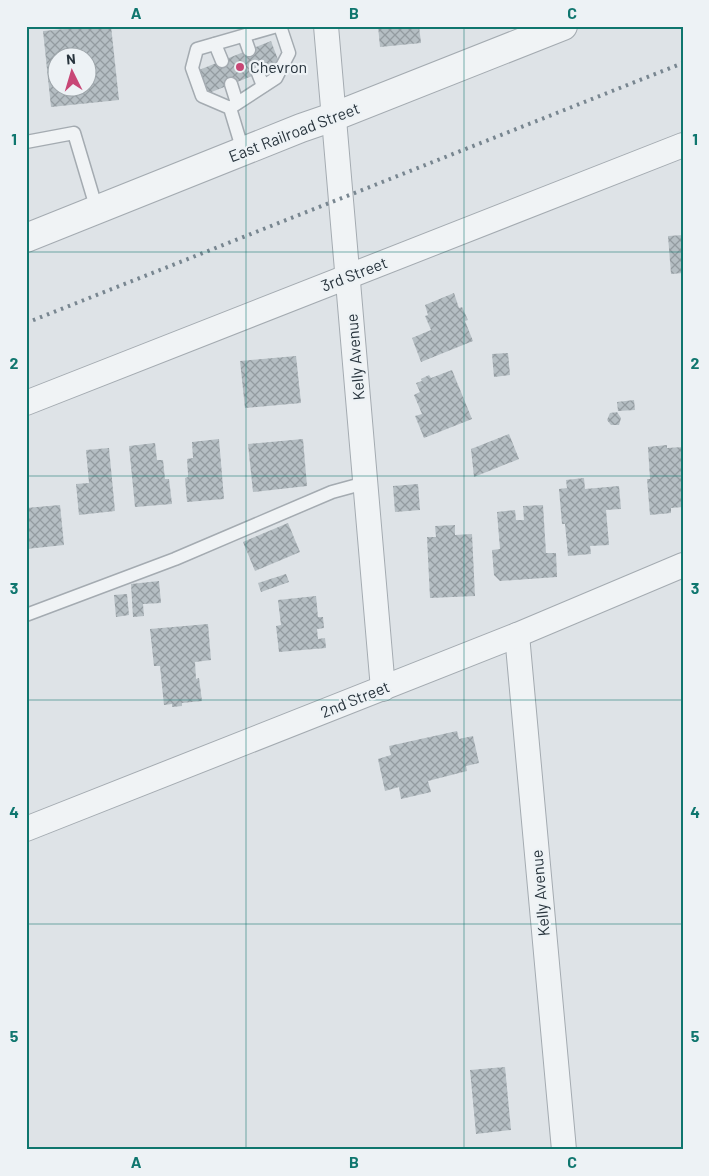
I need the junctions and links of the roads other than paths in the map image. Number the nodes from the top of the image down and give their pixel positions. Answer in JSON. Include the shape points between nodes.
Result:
{"nodes":[{"id":1,"x":279,"y":26,"type":"edge"},
{"id":2,"x":326,"y":26,"type":"edge"},
{"id":3,"x":563,"y":26,"type":"edge"},
{"id":4,"x":244,"y":36,"type":"junction"},
{"id":5,"x":215,"y":44,"type":"junction"},
{"id":6,"x":250,"y":50,"type":"dead end"},
{"id":7,"x":222,"y":61,"type":"dead end"},
{"id":8,"x":258,"y":73,"type":"dead end"},
{"id":9,"x":230,"y":84,"type":"dead end"},
{"id":10,"x":263,"y":86,"type":"junction"},
{"id":11,"x":234,"y":105,"type":"junction"},
{"id":12,"x":333,"y":118,"type":"junction"},
{"id":13,"x":26,"y":142,"type":"edge"},
{"id":14,"x":683,"y":145,"type":"edge"},
{"id":15,"x":243,"y":151,"type":"junction"},
{"id":16,"x":97,"y":210,"type":"junction"},
{"id":17,"x":26,"y":238,"type":"edge"},
{"id":18,"x":348,"y":277,"type":"junction"},
{"id":19,"x":26,"y":403,"type":"edge"},
{"id":20,"x":365,"y":483,"type":"junction"},
{"id":21,"x":683,"y":565,"type":"edge"},
{"id":22,"x":26,"y":615,"type":"edge"},
{"id":23,"x":517,"y":635,"type":"junction"},
{"id":24,"x":383,"y":689,"type":"junction"},
{"id":25,"x":26,"y":829,"type":"edge"},
{"id":26,"x":564,"y":1150,"type":"edge"}],
"edges":[{"from":1,"to":4,"type":"lane"},
{"from":1,"to":10,"type":"lane","via":[[289,54],[276,78]]},
{"from":2,"to":12,"type":"street","name":"Kelly Avenue"},
{"from":3,"to":12,"type":"street","name":"East Railroad Street"},
{"from":4,"to":5,"type":"lane"},
{"from":4,"to":6,"type":"lane"},
{"from":5,"to":7,"type":"lane"},
{"from":5,"to":11,"type":"lane","via":[[196,49],[192,68],[202,96]]},
{"from":8,"to":10,"type":"lane"},
{"from":9,"to":11,"type":"lane"},
{"from":10,"to":11,"type":"lane"},
{"from":11,"to":15,"type":"lane"},
{"from":12,"to":15,"type":"street","name":"East Railroad Street"},
{"from":12,"to":18,"type":"street","name":"Kelly Avenue"},
{"from":13,"to":16,"type":"lane","via":[[74,133]]},
{"from":14,"to":18,"type":"street","name":"3rd Street"},
{"from":15,"to":16,"type":"street","name":"East Railroad Street"},
{"from":16,"to":17,"type":"street","name":"East Railroad Street"},
{"from":18,"to":19,"type":"street","name":"3rd Street"},
{"from":18,"to":20,"type":"street","name":"Kelly Avenue"},
{"from":20,"to":22,"type":"lane","via":[[332,492],[175,559]]},
{"from":20,"to":24,"type":"street","name":"Kelly Avenue"},
{"from":21,"to":23,"type":"street","name":"2nd Street"},
{"from":23,"to":24,"type":"street","name":"2nd Street"},
{"from":23,"to":26,"type":"street","name":"Kelly Avenue"},
{"from":24,"to":25,"type":"street","name":"2nd Street"}]}
